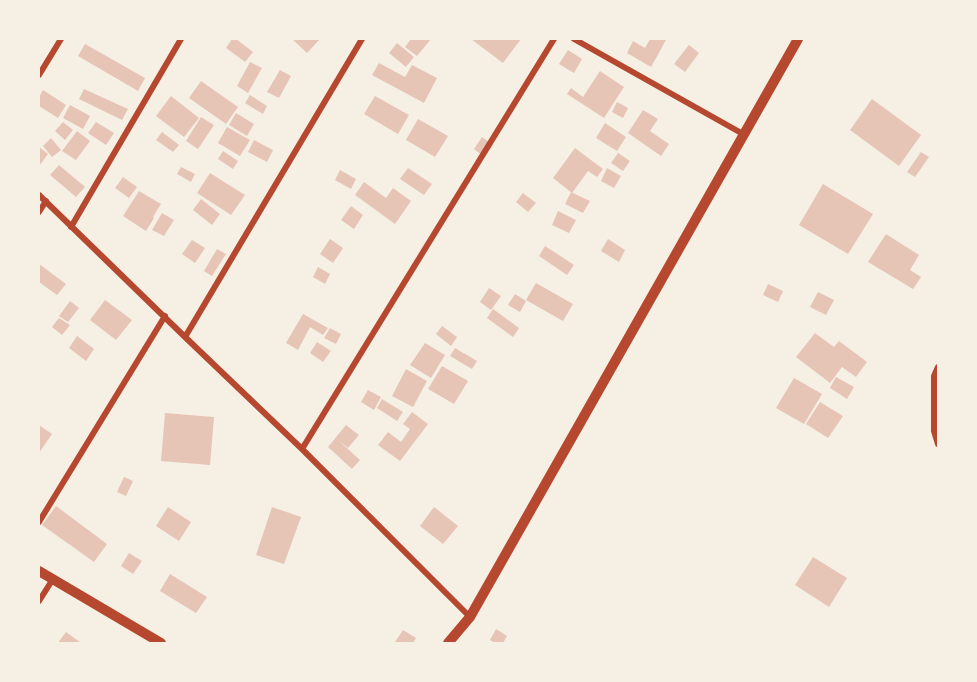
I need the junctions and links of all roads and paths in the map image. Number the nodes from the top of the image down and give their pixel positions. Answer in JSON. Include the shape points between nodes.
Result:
{"nodes":[{"id":1,"x":61,"y":39,"type":"edge"},
{"id":2,"x":181,"y":39,"type":"edge"},
{"id":3,"x":362,"y":39,"type":"edge"},
{"id":4,"x":554,"y":39,"type":"edge"},
{"id":5,"x":574,"y":39,"type":"edge"},
{"id":6,"x":798,"y":39,"type":"edge"},
{"id":7,"x":39,"y":75,"type":"edge"},
{"id":8,"x":743,"y":134,"type":"junction"},
{"id":9,"x":39,"y":195,"type":"edge"},
{"id":10,"x":46,"y":201,"type":"junction"},
{"id":11,"x":39,"y":212,"type":"edge"},
{"id":12,"x":71,"y":227,"type":"junction"},
{"id":13,"x":165,"y":316,"type":"junction"},
{"id":14,"x":185,"y":338,"type":"junction"},
{"id":15,"x":938,"y":367,"type":"edge"},
{"id":16,"x":938,"y":444,"type":"edge"},
{"id":17,"x":302,"y":449,"type":"junction"},
{"id":18,"x":39,"y":522,"type":"edge"},
{"id":19,"x":39,"y":571,"type":"edge"},
{"id":20,"x":53,"y":579,"type":"junction"},
{"id":21,"x":39,"y":600,"type":"edge"},
{"id":22,"x":470,"y":617,"type":"junction"},
{"id":23,"x":161,"y":643,"type":"edge"},
{"id":24,"x":448,"y":643,"type":"edge"}],
"edges":[{"from":1,"to":7,"type":"street"},
{"from":2,"to":12,"type":"street"},
{"from":3,"to":14,"type":"street"},
{"from":4,"to":17,"type":"street"},
{"from":5,"to":8,"type":"street"},
{"from":6,"to":8,"type":"street"},
{"from":8,"to":22,"type":"street"},
{"from":9,"to":10,"type":"street"},
{"from":10,"to":11,"type":"street"},
{"from":10,"to":12,"type":"street"},
{"from":12,"to":13,"type":"street"},
{"from":13,"to":14,"type":"street"},
{"from":13,"to":18,"type":"street"},
{"from":14,"to":17,"type":"street"},
{"from":15,"to":16,"type":"street","via":[[934,376],[934,431]]},
{"from":17,"to":22,"type":"street"},
{"from":19,"to":20,"type":"street"},
{"from":20,"to":21,"type":"street"},
{"from":20,"to":23,"type":"street"},
{"from":22,"to":24,"type":"street"}]}
